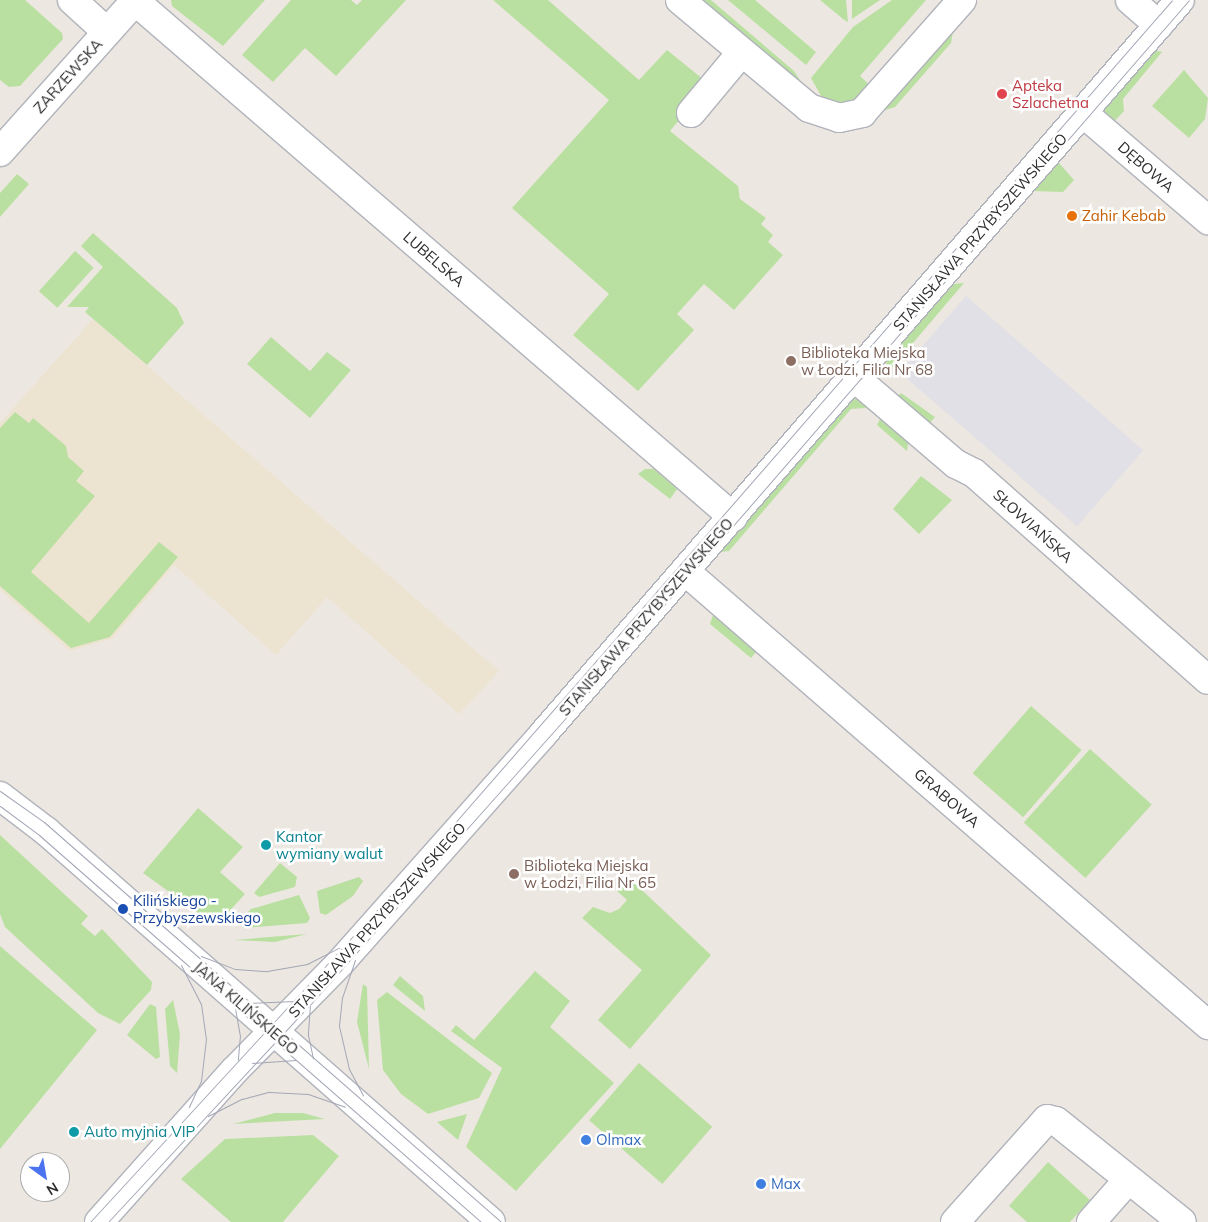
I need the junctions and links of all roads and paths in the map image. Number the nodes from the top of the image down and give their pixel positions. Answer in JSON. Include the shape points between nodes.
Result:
{"nodes":[{"id":1,"x":72,"y":0,"type":"edge"},
{"id":2,"x":135,"y":0,"type":"edge"},
{"id":3,"x":680,"y":0,"type":"edge"},
{"id":4,"x":962,"y":0,"type":"edge"},
{"id":5,"x":1130,"y":0,"type":"edge"},
{"id":6,"x":1180,"y":0,"type":"edge"},
{"id":7,"x":1159,"y":25,"type":"junction"},
{"id":8,"x":107,"y":32,"type":"junction"},
{"id":9,"x":741,"y":53,"type":"junction"},
{"id":10,"x":691,"y":113,"type":"dead end"},
{"id":11,"x":1083,"y":113,"type":"junction"},
{"id":12,"x":0,"y":152,"type":"edge"},
{"id":13,"x":1208,"y":220,"type":"edge"},
{"id":14,"x":854,"y":377,"type":"junction"},
{"id":15,"x":733,"y":517,"type":"junction"},
{"id":16,"x":685,"y":571,"type":"junction"},
{"id":17,"x":1208,"y":680,"type":"edge"},
{"id":18,"x":0,"y":796,"type":"edge"},
{"id":19,"x":1208,"y":1025,"type":"edge"},
{"id":20,"x":273,"y":1033,"type":"junction"},
{"id":21,"x":1127,"y":1181,"type":"junction"},
{"id":22,"x":99,"y":1222,"type":"edge"},
{"id":23,"x":491,"y":1222,"type":"edge"},
{"id":24,"x":955,"y":1222,"type":"edge"},
{"id":25,"x":1091,"y":1222,"type":"edge"},
{"id":26,"x":1182,"y":1222,"type":"edge"}],
"edges":[{"from":1,"to":8,"type":"street"},
{"from":2,"to":8,"type":"street","name":"ZARZEWSKA"},
{"from":2,"to":15,"type":"street","name":"LUBELSKA"},
{"from":3,"to":9,"type":"street"},
{"from":4,"to":9,"type":"street","via":[[868,108],[854,117],[824,116],[809,108]]},
{"from":5,"to":7,"type":"street"},
{"from":6,"to":7,"type":"street","name":"STANISŁAWA PRZYBYSZEWSKIEGO"},
{"from":7,"to":11,"type":"street","name":"STANISŁAWA PRZYBYSZEWSKIEGO"},
{"from":8,"to":12,"type":"street","name":"ZARZEWSKA"},
{"from":9,"to":10,"type":"street"},
{"from":11,"to":13,"type":"street","name":"DĘBOWA"},
{"from":11,"to":14,"type":"street","name":"STANISŁAWA PRZYBYSZEWSKIEGO"},
{"from":14,"to":15,"type":"street","name":"STANISŁAWA PRZYBYSZEWSKIEGO"},
{"from":14,"to":17,"type":"street","name":"SŁOWIAŃSKA","via":[[956,464],[974,473]]},
{"from":15,"to":16,"type":"street","name":"STANISŁAWA PRZYBYSZEWSKIEGO"},
{"from":16,"to":19,"type":"street","name":"GRABOWA"},
{"from":16,"to":20,"type":"street","name":"STANISŁAWA PRZYBYSZEWSKIEGO","via":[[424,869]]},
{"from":18,"to":20,"type":"street","name":"JANA KILIŃSKIEGO","via":[[46,831]]},
{"from":20,"to":22,"type":"street","name":"STANISŁAWA PRZYBYSZEWSKIEGO"},
{"from":20,"to":23,"type":"street","name":"JANA KILIŃSKIEGO"},
{"from":21,"to":24,"type":"street","via":[[1056,1121],[1047,1119]]},
{"from":21,"to":25,"type":"street"},
{"from":21,"to":26,"type":"street"}]}
